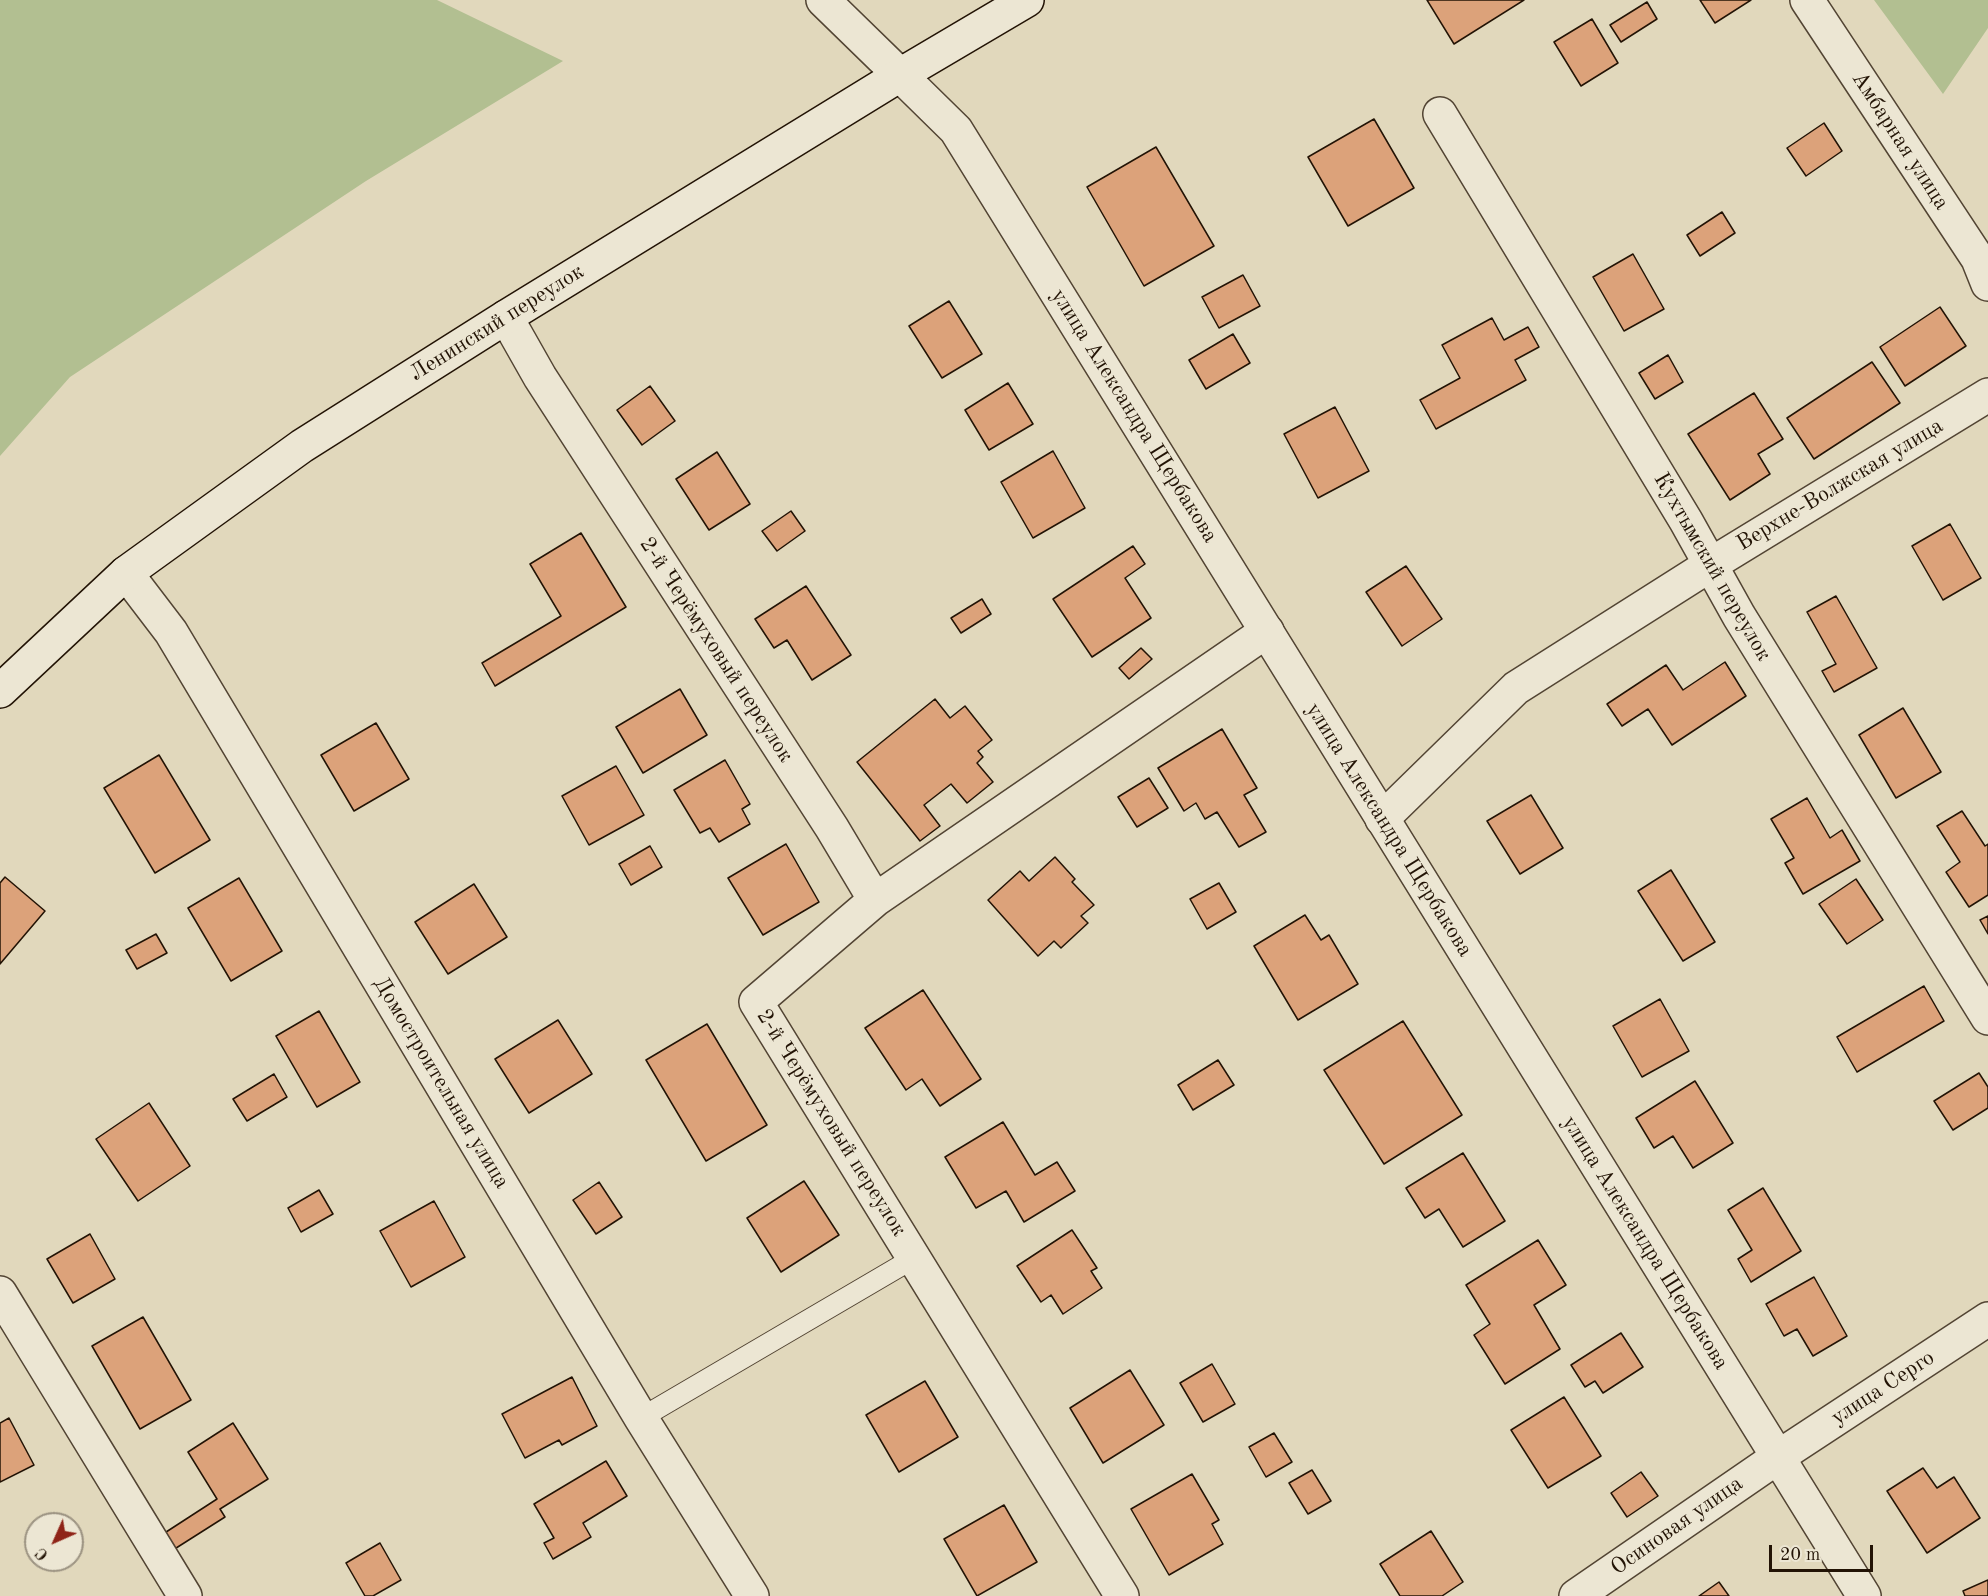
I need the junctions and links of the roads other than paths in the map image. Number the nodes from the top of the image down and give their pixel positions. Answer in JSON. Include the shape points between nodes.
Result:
{"nodes":[{"id":1,"x":823,"y":0,"type":"edge"},
{"id":2,"x":1027,"y":0,"type":"edge"},
{"id":3,"x":1807,"y":0,"type":"edge"},
{"id":4,"x":900,"y":75,"type":"junction"},
{"id":5,"x":1440,"y":114,"type":"dead end"},
{"id":6,"x":1988,"y":284,"type":"edge"},
{"id":7,"x":506,"y":317,"type":"junction"},
{"id":8,"x":1988,"y":395,"type":"edge"},
{"id":9,"x":1710,"y":565,"type":"junction"},
{"id":10,"x":126,"y":573,"type":"junction"},
{"id":11,"x":1267,"y":632,"type":"junction"},
{"id":12,"x":0,"y":691,"type":"edge"},
{"id":13,"x":1382,"y":819,"type":"junction"},
{"id":14,"x":874,"y":900,"type":"junction"},
{"id":15,"x":1988,"y":1018,"type":"edge"},
{"id":16,"x":914,"y":1258,"type":"junction"},
{"id":17,"x":0,"y":1293,"type":"edge"},
{"id":18,"x":1988,"y":1318,"type":"edge"},
{"id":19,"x":641,"y":1418,"type":"junction"},
{"id":20,"x":1778,"y":1457,"type":"junction"},
{"id":21,"x":1608,"y":1587,"type":"edge"},
{"id":22,"x":185,"y":1596,"type":"edge"},
{"id":23,"x":752,"y":1596,"type":"edge"},
{"id":24,"x":1122,"y":1596,"type":"edge"},
{"id":25,"x":1576,"y":1596,"type":"edge"},
{"id":26,"x":1864,"y":1596,"type":"edge"}],
"edges":[{"from":1,"to":4,"type":"street","name":"улица Александра Щербакова"},
{"from":2,"to":4,"type":"street","name":"Ленинский переулок"},
{"from":3,"to":6,"type":"street","name":"Амбарная улица","via":[[1978,259]]},
{"from":4,"to":7,"type":"street","name":"Ленинский переулок"},
{"from":4,"to":11,"type":"street","name":"улица Александра Щербакова","via":[[957,130]]},
{"from":5,"to":9,"type":"street","name":"Кухтымский переулок"},
{"from":7,"to":10,"type":"street","name":"Ленинский переулок","via":[[302,446]]},
{"from":7,"to":14,"type":"street","name":"2-й Черёмуховый переулок","via":[[540,377],[832,828]]},
{"from":8,"to":9,"type":"street","name":"Верхне-Волжская улица"},
{"from":9,"to":13,"type":"street","name":"Верхне-Волжская улица","via":[[1516,688]]},
{"from":9,"to":15,"type":"street","name":"Кухтымский переулок"},
{"from":10,"to":12,"type":"street","name":"Ленинский переулок"},
{"from":10,"to":19,"type":"street","name":"Домостроительная улица","via":[[171,632]]},
{"from":11,"to":13,"type":"street","name":"улица Александра Щербакова"},
{"from":11,"to":14,"type":"street"},
{"from":13,"to":20,"type":"street","name":"улица Александра Щербакова"},
{"from":14,"to":16,"type":"street","name":"2-й Черёмуховый переулок","via":[[756,1002]]},
{"from":16,"to":19,"type":"lane"},
{"from":16,"to":24,"type":"street","name":"2-й Черёмуховый переулок"},
{"from":17,"to":22,"type":"street"},
{"from":18,"to":20,"type":"street","name":"улица Серго"},
{"from":19,"to":23,"type":"street","name":"Домостроительная улица"},
{"from":20,"to":21,"type":"street","name":"Осиновая улица"},
{"from":20,"to":26,"type":"street","name":"улица Александра Щербакова"},
{"from":21,"to":25,"type":"street","name":"Осиновая улица"}]}
